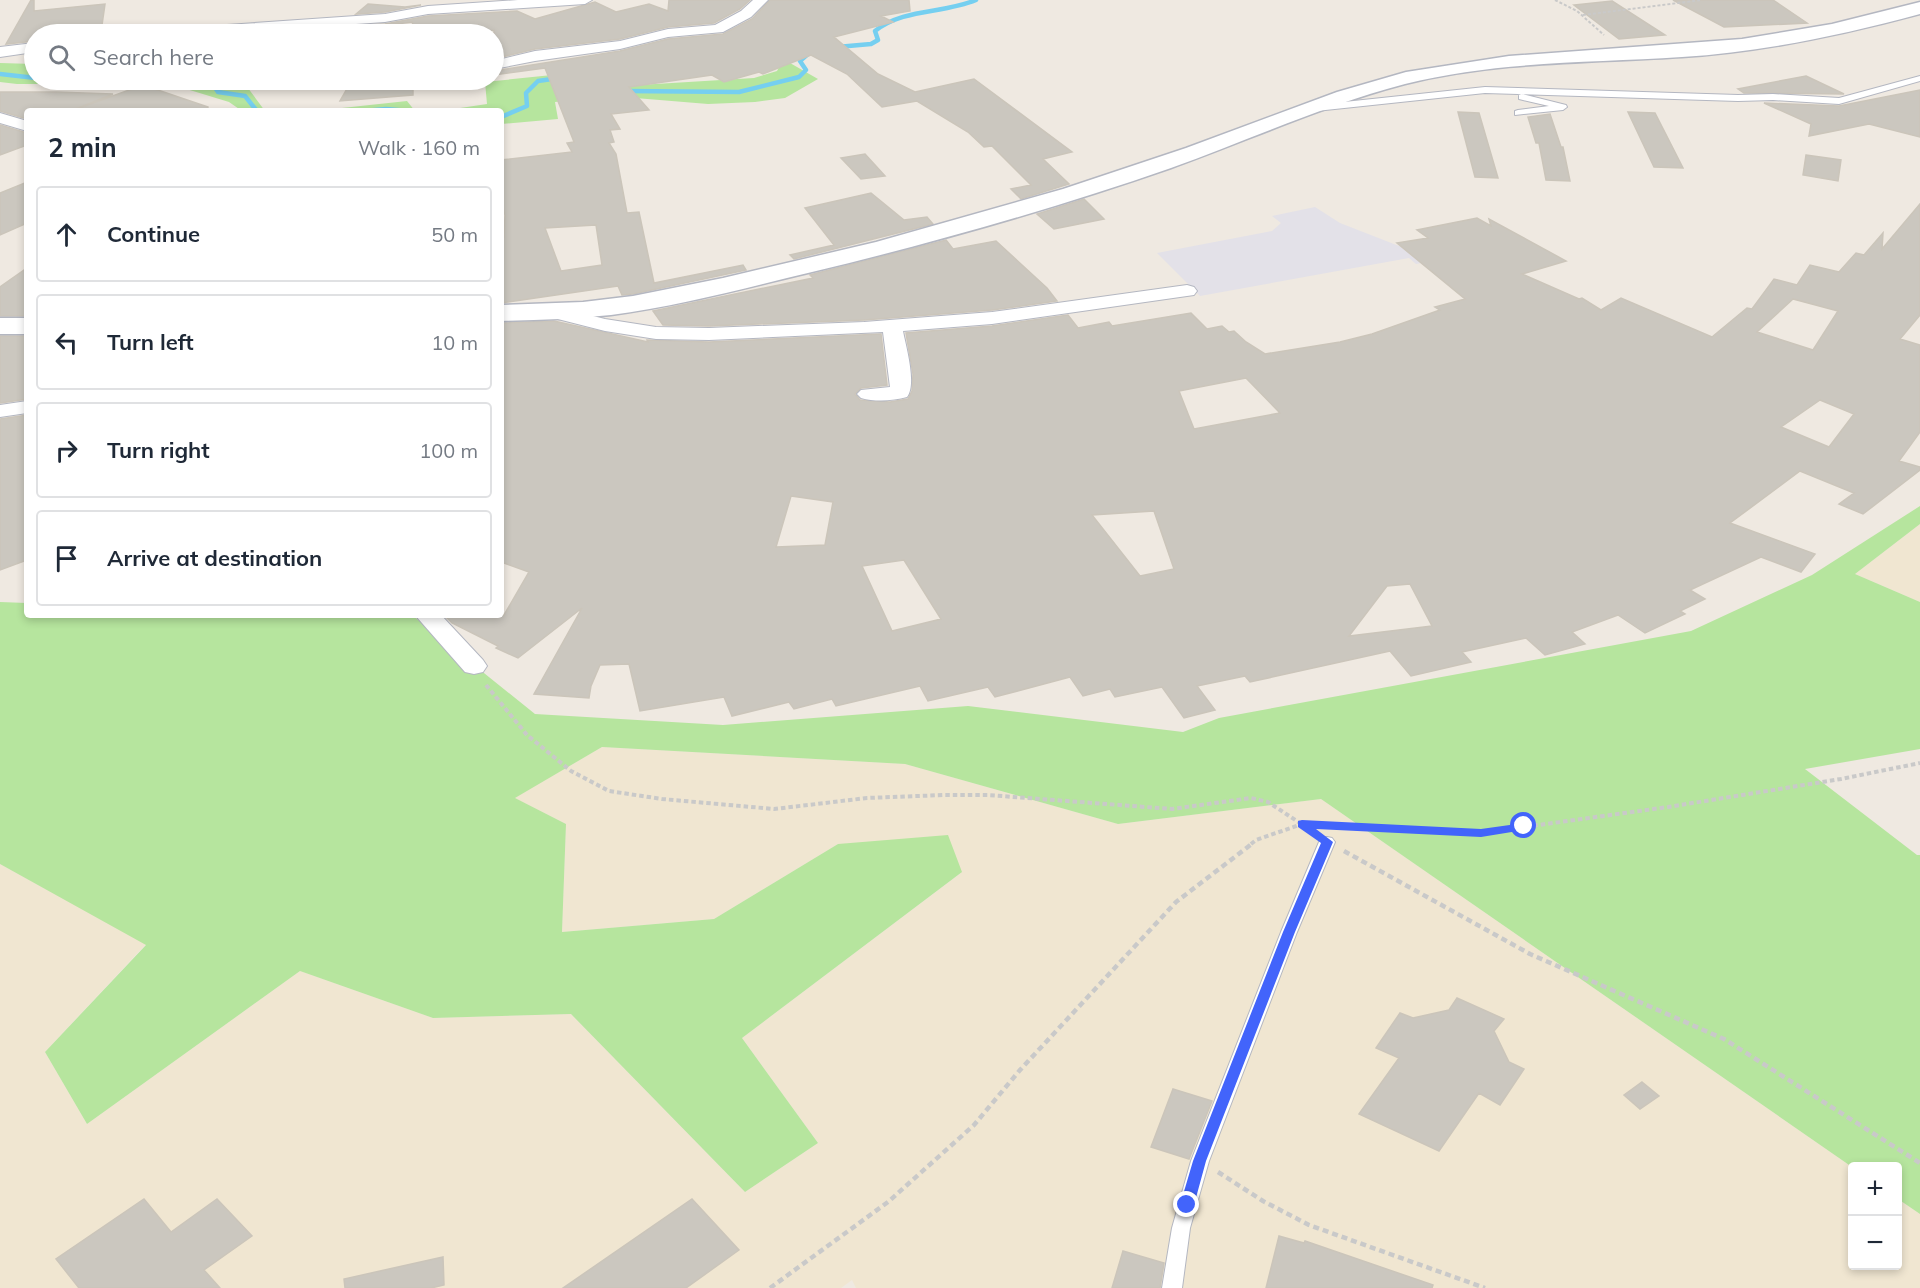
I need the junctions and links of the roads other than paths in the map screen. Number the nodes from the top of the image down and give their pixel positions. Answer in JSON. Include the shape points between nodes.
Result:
{"nodes":[{"id":1,"x":439,"y":0,"type":"edge"},
{"id":2,"x":585,"y":0,"type":"edge"},
{"id":3,"x":761,"y":0,"type":"edge"},
{"id":4,"x":1920,"y":8,"type":"edge"},
{"id":5,"x":428,"y":10,"type":"junction"},
{"id":6,"x":298,"y":24,"type":"edge"},
{"id":7,"x":24,"y":49,"type":"edge"},
{"id":8,"x":0,"y":52,"type":"edge"},
{"id":9,"x":504,"y":63,"type":"edge"},
{"id":10,"x":1920,"y":78,"type":"edge"},
{"id":11,"x":1485,"y":90,"type":"junction"},
{"id":12,"x":1299,"y":110,"type":"junction"},
{"id":13,"x":1518,"y":113,"type":"dead end"},
{"id":14,"x":0,"y":118,"type":"edge"},
{"id":15,"x":24,"y":125,"type":"edge"},
{"id":16,"x":1187,"y":291,"type":"dead end"},
{"id":17,"x":554,"y":312,"type":"junction"},
{"id":18,"x":504,"y":313,"type":"edge"},
{"id":19,"x":0,"y":326,"type":"edge"},
{"id":20,"x":24,"y":326,"type":"edge"},
{"id":21,"x":892,"y":326,"type":"junction"},
{"id":22,"x":868,"y":394,"type":"dead end"},
{"id":23,"x":24,"y":407,"type":"edge"},
{"id":24,"x":0,"y":411,"type":"edge"},
{"id":25,"x":430,"y":618,"type":"edge"},
{"id":26,"x":474,"y":666,"type":"road end"},
{"id":27,"x":1331,"y":834,"type":"road end"},
{"id":28,"x":1172,"y":1288,"type":"edge"}],
"edges":[{"from":1,"to":5,"type":"street"},
{"from":2,"to":5,"type":"street"},
{"from":3,"to":9,"type":"street","via":[[746,14],[718,29],[668,33],[621,45]]},
{"from":4,"to":12,"type":"street","via":[[1852,26],[1733,45],[1451,69],[1406,78]]},
{"from":5,"to":6,"type":"street","via":[[385,18]]},
{"from":7,"to":8,"type":"street"},
{"from":10,"to":11,"type":"lane","via":[[1839,101]]},
{"from":11,"to":12,"type":"lane"},
{"from":11,"to":13,"type":"lane","via":[[1563,107]]},
{"from":12,"to":17,"type":"street","via":[[1166,162],[957,228],[664,298]]},
{"from":14,"to":15,"type":"street"},
{"from":16,"to":21,"type":"street","via":[[992,318]]},
{"from":17,"to":18,"type":"street"},
{"from":17,"to":21,"type":"street","via":[[656,333]]},
{"from":19,"to":20,"type":"street"},
{"from":21,"to":22,"type":"street","via":[[900,393]]},
{"from":23,"to":24,"type":"street"},
{"from":25,"to":26,"type":"street"},
{"from":27,"to":28,"type":"lane","via":[[1200,1161],[1181,1228]]}]}
